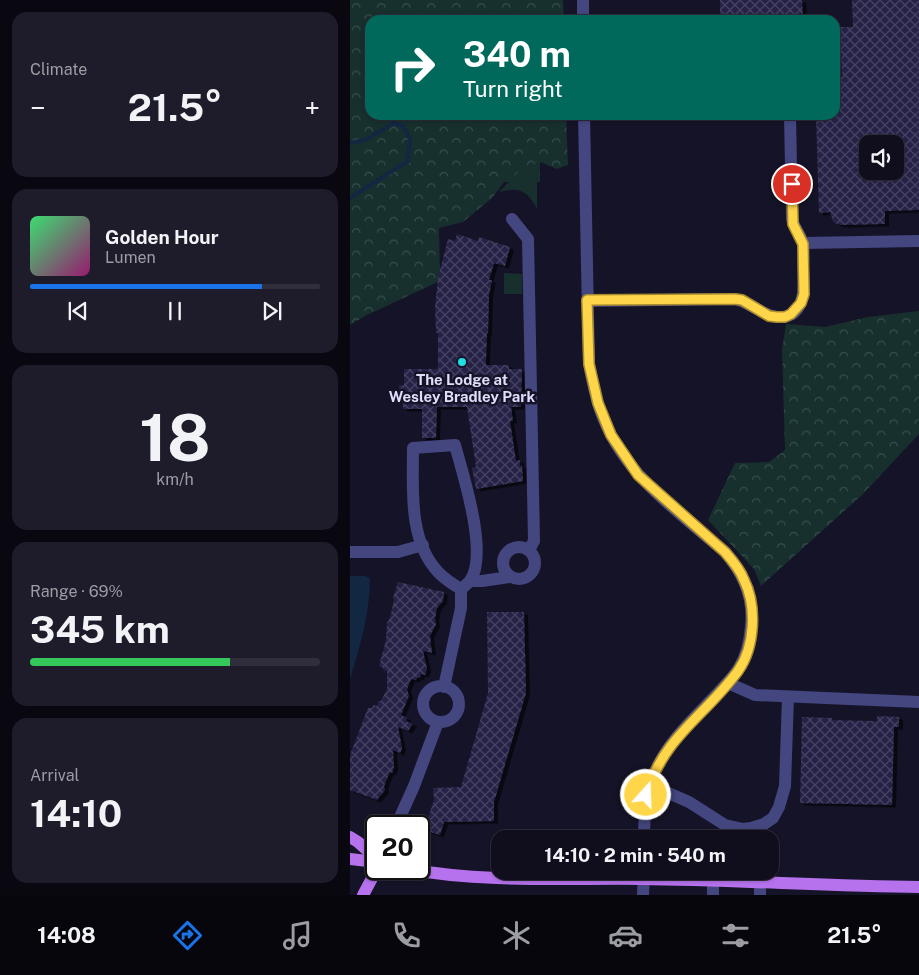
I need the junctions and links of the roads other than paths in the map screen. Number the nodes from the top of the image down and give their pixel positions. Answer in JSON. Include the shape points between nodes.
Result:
{"nodes":[{"id":1,"x":583,"y":0,"type":"edge"},
{"id":2,"x":582,"y":15,"type":"edge"},
{"id":3,"x":584,"y":120,"type":"edge"},
{"id":4,"x":790,"y":120,"type":"edge"},
{"id":5,"x":512,"y":219,"type":"dead end"},
{"id":6,"x":919,"y":241,"type":"edge"},
{"id":7,"x":803,"y":244,"type":"junction"},
{"id":8,"x":587,"y":300,"type":"junction"},
{"id":9,"x":422,"y":545,"type":"junction"},
{"id":10,"x":529,"y":550,"type":"junction"},
{"id":11,"x":350,"y":552,"type":"edge"},
{"id":12,"x":509,"y":577,"type":"junction"},
{"id":13,"x":466,"y":585,"type":"junction"},
{"id":14,"x":728,"y":683,"type":"junction"},
{"id":15,"x":444,"y":687,"type":"junction"},
{"id":16,"x":788,"y":697,"type":"junction"},
{"id":17,"x":919,"y":702,"type":"edge"},
{"id":18,"x":438,"y":722,"type":"junction"},
{"id":19,"x":650,"y":785,"type":"junction"},
{"id":20,"x":401,"y":815,"type":"edge"},
{"id":21,"x":644,"y":830,"type":"edge"},
{"id":22,"x":350,"y":837,"type":"edge"},
{"id":23,"x":365,"y":849,"type":"edge"},
{"id":24,"x":350,"y":859,"type":"edge"},
{"id":25,"x":365,"y":860,"type":"edge"},
{"id":26,"x":430,"y":873,"type":"edge"},
{"id":27,"x":491,"y":876,"type":"edge"},
{"id":28,"x":371,"y":880,"type":"edge"},
{"id":29,"x":644,"y":880,"type":"edge"},
{"id":30,"x":702,"y":880,"type":"edge"},
{"id":31,"x":713,"y":881,"type":"junction"},
{"id":32,"x":919,"y":887,"type":"edge"},
{"id":33,"x":760,"y":889,"type":"edge"},
{"id":34,"x":901,"y":891,"type":"edge"},
{"id":35,"x":362,"y":895,"type":"edge"},
{"id":36,"x":644,"y":895,"type":"edge"},
{"id":37,"x":713,"y":895,"type":"edge"}],
"edges":[{"from":1,"to":2,"type":"street"},
{"from":3,"to":8,"type":"street"},
{"from":4,"to":7,"type":"street","via":[[792,219]]},
{"from":5,"to":10,"type":"street","via":[[528,239],[534,541]]},
{"from":6,"to":7,"type":"street"},
{"from":7,"to":8,"type":"street","via":[[804,294],[801,303],[785,317],[769,316],[735,299]]},
{"from":8,"to":14,"type":"street","via":[[591,373],[598,403],[611,435],[638,475],[725,552],[748,589],[752,618],[748,649]]},
{"from":9,"to":11,"type":"street","via":[[398,552]]},
{"from":9,"to":13,"type":"street","via":[[439,573]]},
{"from":9,"to":13,"type":"street","via":[[415,518],[413,448],[455,445],[476,538],[476,560]]},
{"from":10,"to":12,"type":"street","via":[[535,559],[534,570],[522,580]]},
{"from":10,"to":12,"type":"street","via":[[514,547],[505,554],[503,569]]},
{"from":12,"to":13,"type":"street"},
{"from":13,"to":15,"type":"street"},
{"from":14,"to":16,"type":"street","via":[[756,695]]},
{"from":14,"to":19,"type":"street","via":[[674,741],[656,768]]},
{"from":15,"to":18,"type":"street","via":[[432,689],[425,698],[424,710]]},
{"from":15,"to":18,"type":"street","via":[[454,692],[459,708],[448,720]]},
{"from":16,"to":17,"type":"street"},
{"from":16,"to":19,"type":"street","via":[[785,786],[780,807],[764,824],[742,829],[725,825],[689,802]]},
{"from":18,"to":20,"type":"street"},
{"from":19,"to":21,"type":"street"},
{"from":22,"to":23,"type":"main road"},
{"from":24,"to":25,"type":"main road"},
{"from":26,"to":27,"type":"main road"},
{"from":28,"to":35,"type":"main road"},
{"from":29,"to":36,"type":"street"},
{"from":30,"to":31,"type":"main road"},
{"from":31,"to":33,"type":"main road"},
{"from":31,"to":37,"type":"street"},
{"from":32,"to":34,"type":"main road"},
{"from":33,"to":34,"type":"main road"}]}
